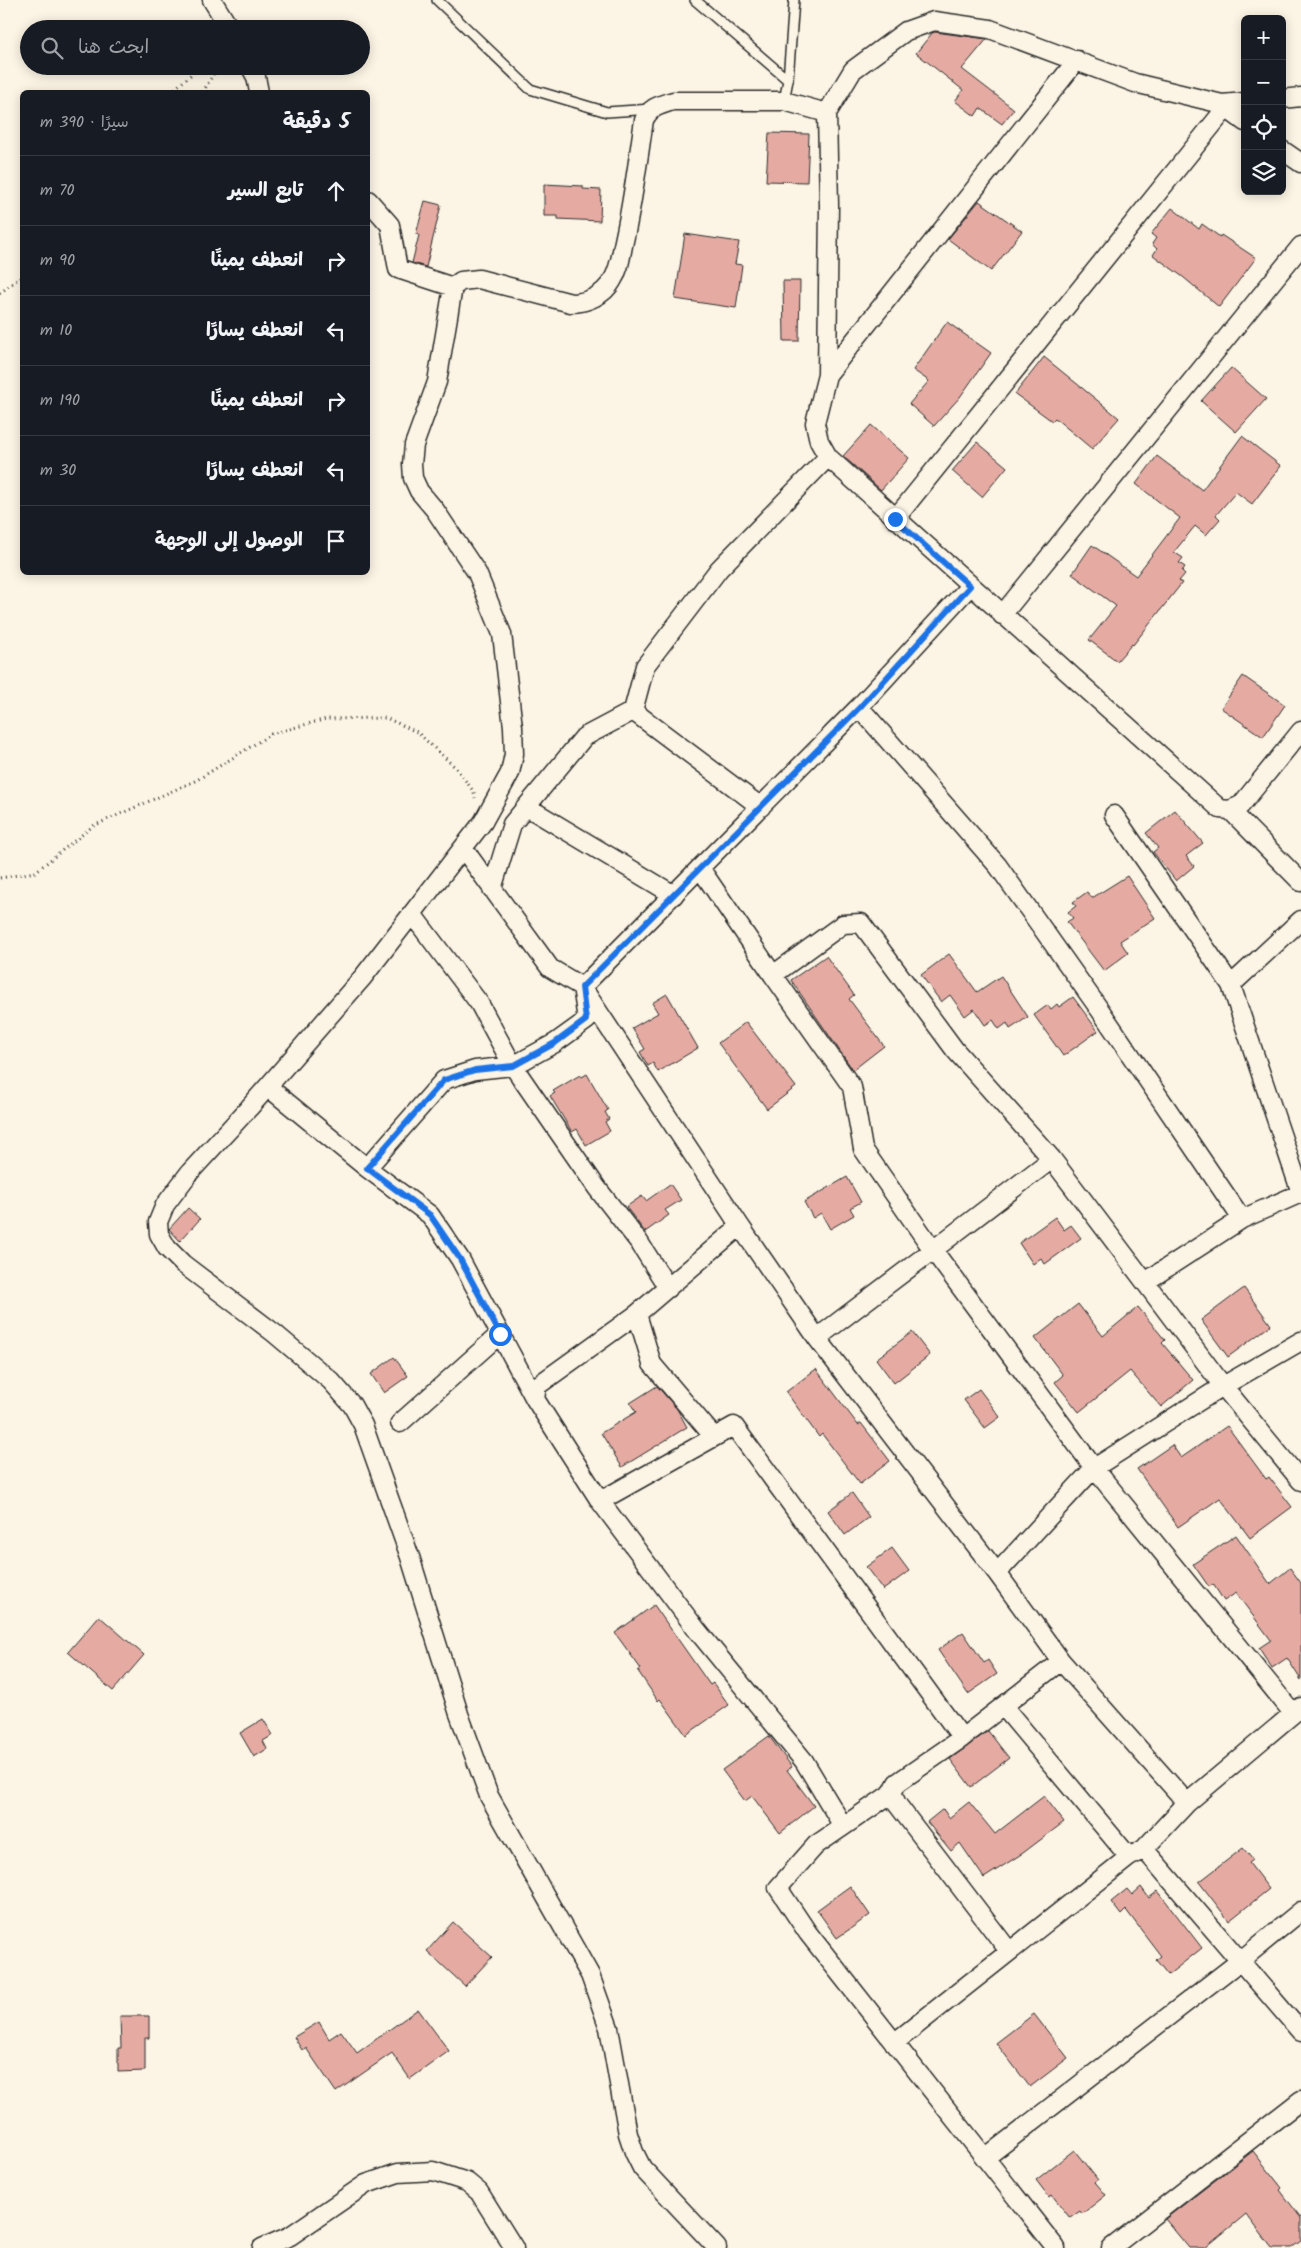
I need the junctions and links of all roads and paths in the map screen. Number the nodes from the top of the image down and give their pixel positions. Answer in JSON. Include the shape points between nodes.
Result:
{"nodes":[{"id":1,"x":212,"y":0,"type":"edge"},
{"id":2,"x":437,"y":0,"type":"edge"},
{"id":3,"x":695,"y":0,"type":"edge"},
{"id":4,"x":794,"y":0,"type":"edge"},
{"id":5,"x":224,"y":20,"type":"edge"},
{"id":6,"x":1077,"y":60,"type":"junction"},
{"id":7,"x":191,"y":75,"type":"edge"},
{"id":8,"x":213,"y":75,"type":"edge"},
{"id":9,"x":255,"y":75,"type":"edge"},
{"id":10,"x":788,"y":80,"type":"junction"},
{"id":11,"x":173,"y":90,"type":"edge"},
{"id":12,"x":205,"y":90,"type":"edge"},
{"id":13,"x":259,"y":90,"type":"edge"},
{"id":14,"x":1301,"y":97,"type":"edge"},
{"id":15,"x":1286,"y":99,"type":"edge"},
{"id":16,"x":784,"y":101,"type":"junction"},
{"id":17,"x":1241,"y":103,"type":"edge"},
{"id":18,"x":1224,"y":106,"type":"junction"},
{"id":19,"x":652,"y":109,"type":"junction"},
{"id":20,"x":827,"y":113,"type":"junction"},
{"id":21,"x":1241,"y":119,"type":"edge"},
{"id":22,"x":1286,"y":153,"type":"edge"},
{"id":23,"x":1301,"y":164,"type":"edge"},
{"id":24,"x":370,"y":202,"type":"edge"},
{"id":25,"x":1301,"y":246,"type":"edge"},
{"id":26,"x":20,"y":278,"type":"edge"},
{"id":27,"x":453,"y":287,"type":"junction"},
{"id":28,"x":0,"y":293,"type":"edge"},
{"id":29,"x":827,"y":375,"type":"junction"},
{"id":30,"x":828,"y":457,"type":"junction"},
{"id":31,"x":895,"y":519,"type":"junction"},
{"id":32,"x":970,"y":586,"type":"junction"},
{"id":33,"x":1002,"y":615,"type":"junction"},
{"id":34,"x":860,"y":707,"type":"junction"},
{"id":35,"x":633,"y":711,"type":"junction"},
{"id":36,"x":1301,"y":731,"type":"edge"},
{"id":37,"x":527,"y":806,"type":"junction"},
{"id":38,"x":761,"y":806,"type":"junction"},
{"id":39,"x":1230,"y":810,"type":"junction"},
{"id":40,"x":1114,"y":815,"type":"dead end"},
{"id":41,"x":483,"y":822,"type":"junction"},
{"id":42,"x":463,"y":848,"type":"junction"},
{"id":43,"x":700,"y":868,"type":"junction"},
{"id":44,"x":0,"y":878,"type":"edge"},
{"id":45,"x":1301,"y":882,"type":"edge"},
{"id":46,"x":492,"y":888,"type":"junction"},
{"id":47,"x":674,"y":895,"type":"junction"},
{"id":48,"x":412,"y":914,"type":"junction"},
{"id":49,"x":1301,"y":920,"type":"edge"},
{"id":50,"x":773,"y":975,"type":"junction"},
{"id":51,"x":1231,"y":985,"type":"junction"},
{"id":52,"x":582,"y":987,"type":"junction"},
{"id":53,"x":513,"y":1066,"type":"junction"},
{"id":54,"x":268,"y":1087,"type":"junction"},
{"id":55,"x":1052,"y":1159,"type":"junction"},
{"id":56,"x":367,"y":1168,"type":"junction"},
{"id":57,"x":1301,"y":1193,"type":"edge"},
{"id":58,"x":1242,"y":1219,"type":"junction"},
{"id":59,"x":740,"y":1226,"type":"junction"},
{"id":60,"x":933,"y":1250,"type":"junction"},
{"id":61,"x":1145,"y":1282,"type":"junction"},
{"id":62,"x":668,"y":1288,"type":"junction"},
{"id":63,"x":637,"y":1314,"type":"junction"},
{"id":64,"x":500,"y":1334,"type":"junction"},
{"id":65,"x":817,"y":1338,"type":"junction"},
{"id":66,"x":1301,"y":1341,"type":"edge"},
{"id":67,"x":1223,"y":1386,"type":"junction"},
{"id":68,"x":535,"y":1400,"type":"junction"},
{"id":69,"x":400,"y":1423,"type":"dead end"},
{"id":70,"x":714,"y":1438,"type":"junction"},
{"id":71,"x":1094,"y":1468,"type":"junction"},
{"id":72,"x":1301,"y":1481,"type":"edge"},
{"id":73,"x":600,"y":1501,"type":"junction"},
{"id":74,"x":997,"y":1573,"type":"junction"},
{"id":75,"x":1061,"y":1661,"type":"junction"},
{"id":76,"x":1003,"y":1706,"type":"junction"},
{"id":77,"x":1297,"y":1710,"type":"edge"},
{"id":78,"x":962,"y":1738,"type":"junction"},
{"id":79,"x":892,"y":1793,"type":"junction"},
{"id":80,"x":1187,"y":1803,"type":"junction"},
{"id":81,"x":843,"y":1826,"type":"junction"},
{"id":82,"x":1136,"y":1853,"type":"junction"},
{"id":83,"x":1301,"y":1911,"type":"edge"},
{"id":84,"x":1008,"y":1951,"type":"junction"},
{"id":85,"x":1240,"y":1961,"type":"junction"},
{"id":86,"x":1301,"y":2032,"type":"edge"},
{"id":87,"x":894,"y":2043,"type":"junction"},
{"id":88,"x":1301,"y":2100,"type":"edge"},
{"id":89,"x":984,"y":2158,"type":"junction"},
{"id":90,"x":262,"y":2248,"type":"edge"},
{"id":91,"x":514,"y":2248,"type":"edge"},
{"id":92,"x":717,"y":2248,"type":"edge"},
{"id":93,"x":1056,"y":2248,"type":"edge"},
{"id":94,"x":1111,"y":2248,"type":"edge"}],
"edges":[{"from":1,"to":5,"type":"street"},
{"from":2,"to":19,"type":"lane","via":[[530,89],[607,112]]},
{"from":3,"to":10,"type":"lane"},
{"from":4,"to":10,"type":"lane"},
{"from":6,"to":18,"type":"street","via":[[1135,83]]},
{"from":6,"to":20,"type":"street","via":[[990,29],[934,20],[906,31],[853,70]]},
{"from":6,"to":29,"type":"street"},
{"from":7,"to":11,"type":"path"},
{"from":8,"to":12,"type":"path"},
{"from":9,"to":13,"type":"street"},
{"from":10,"to":16,"type":"lane"},
{"from":14,"to":15,"type":"street"},
{"from":16,"to":19,"type":"street","via":[[673,101]]},
{"from":16,"to":20,"type":"street"},
{"from":17,"to":18,"type":"street"},
{"from":18,"to":21,"type":"street"},
{"from":18,"to":31,"type":"street"},
{"from":19,"to":27,"type":"street","via":[[644,120],[618,270],[603,292],[579,303],[570,303],[479,279],[461,280]]},
{"from":20,"to":29,"type":"street"},
{"from":22,"to":23,"type":"street"},
{"from":24,"to":27,"type":"street","via":[[390,226],[398,269]]},
{"from":25,"to":33,"type":"street"},
{"from":26,"to":28,"type":"path"},
{"from":27,"to":41,"type":"street","via":[[437,382],[414,445],[412,464],[413,478],[419,491],[477,573],[502,634],[514,754],[510,773]]},
{"from":29,"to":30,"type":"street","via":[[815,423]]},
{"from":30,"to":31,"type":"street"},
{"from":30,"to":35,"type":"street","via":[[719,569],[656,651],[645,666]]},
{"from":31,"to":32,"type":"street"},
{"from":32,"to":33,"type":"street"},
{"from":32,"to":34,"type":"street"},
{"from":33,"to":39,"type":"street","via":[[1220,809]]},
{"from":34,"to":38,"type":"street"},
{"from":34,"to":58,"type":"street","via":[[998,866]]},
{"from":35,"to":37,"type":"street","via":[[584,737]]},
{"from":35,"to":38,"type":"street"},
{"from":36,"to":39,"type":"street","via":[[1241,805]]},
{"from":37,"to":46,"type":"street","via":[[512,824]]},
{"from":37,"to":47,"type":"street"},
{"from":38,"to":43,"type":"street"},
{"from":39,"to":45,"type":"street"},
{"from":40,"to":51,"type":"street"},
{"from":41,"to":42,"type":"street"},
{"from":41,"to":44,"type":"path","via":[[474,792],[456,768],[417,732],[386,718],[326,719],[271,734],[197,780],[93,826],[35,872]]},
{"from":42,"to":46,"type":"street"},
{"from":42,"to":48,"type":"street"},
{"from":43,"to":47,"type":"street"},
{"from":43,"to":50,"type":"street"},
{"from":46,"to":52,"type":"street","via":[[550,968]]},
{"from":47,"to":52,"type":"street"},
{"from":48,"to":53,"type":"street","via":[[479,1003]]},
{"from":48,"to":54,"type":"street","via":[[363,977]]},
{"from":49,"to":51,"type":"street"},
{"from":50,"to":55,"type":"street","via":[[843,924],[861,923],[954,1050]]},
{"from":50,"to":60,"type":"street","via":[[852,1087],[863,1149]]},
{"from":51,"to":57,"type":"street"},
{"from":52,"to":53,"type":"street","via":[[586,1020],[555,1043]]},
{"from":52,"to":59,"type":"street"},
{"from":53,"to":56,"type":"street","via":[[475,1070],[444,1080]]},
{"from":53,"to":62,"type":"street"},
{"from":54,"to":56,"type":"street"},
{"from":54,"to":92,"type":"street","via":[[190,1172],[165,1205],[158,1222],[159,1234],[183,1264],[331,1381],[364,1425],[489,1796],[590,1976],[609,2028],[634,2152],[642,2168]]},
{"from":55,"to":60,"type":"street"},
{"from":55,"to":61,"type":"street"},
{"from":56,"to":64,"type":"street","via":[[430,1215],[460,1259]]},
{"from":57,"to":58,"type":"street"},
{"from":58,"to":61,"type":"street"},
{"from":59,"to":62,"type":"street"},
{"from":59,"to":65,"type":"street"},
{"from":60,"to":65,"type":"street"},
{"from":60,"to":71,"type":"street"},
{"from":61,"to":67,"type":"street"},
{"from":62,"to":63,"type":"street"},
{"from":63,"to":68,"type":"street","via":[[537,1386]]},
{"from":63,"to":70,"type":"street","via":[[652,1364]]},
{"from":64,"to":68,"type":"street"},
{"from":64,"to":69,"type":"street"},
{"from":65,"to":74,"type":"street"},
{"from":66,"to":67,"type":"street"},
{"from":67,"to":71,"type":"street"},
{"from":67,"to":72,"type":"street"},
{"from":68,"to":73,"type":"street"},
{"from":70,"to":73,"type":"street"},
{"from":70,"to":78,"type":"street","via":[[734,1426]]},
{"from":71,"to":74,"type":"street"},
{"from":71,"to":77,"type":"street"},
{"from":73,"to":81,"type":"street","via":[[696,1629],[804,1761]]},
{"from":74,"to":75,"type":"street"},
{"from":75,"to":76,"type":"street"},
{"from":75,"to":80,"type":"street"},
{"from":76,"to":78,"type":"street"},
{"from":76,"to":82,"type":"street"},
{"from":77,"to":80,"type":"street"},
{"from":78,"to":79,"type":"street","via":[[897,1783]]},
{"from":79,"to":81,"type":"street"},
{"from":79,"to":84,"type":"street"},
{"from":80,"to":82,"type":"street"},
{"from":81,"to":87,"type":"street","via":[[816,1844],[778,1888],[808,1933]]},
{"from":82,"to":84,"type":"street"},
{"from":82,"to":85,"type":"street"},
{"from":83,"to":85,"type":"street"},
{"from":84,"to":87,"type":"street"},
{"from":85,"to":86,"type":"street"},
{"from":85,"to":89,"type":"street"},
{"from":87,"to":89,"type":"street"},
{"from":88,"to":94,"type":"street"},
{"from":89,"to":93,"type":"street"},
{"from":90,"to":91,"type":"street","via":[[290,2236],[366,2184],[398,2173],[433,2171],[467,2182],[479,2192]]}]}
